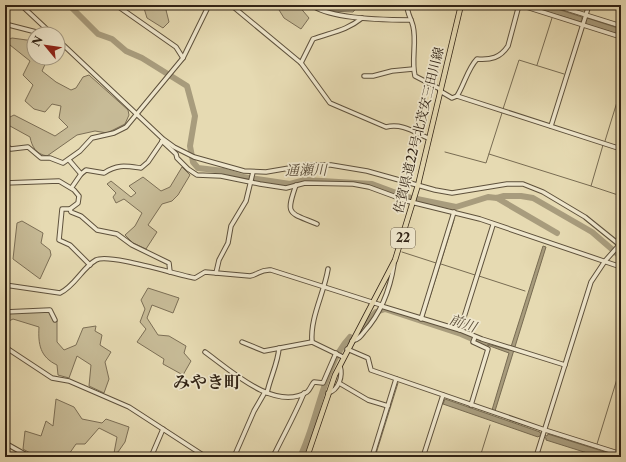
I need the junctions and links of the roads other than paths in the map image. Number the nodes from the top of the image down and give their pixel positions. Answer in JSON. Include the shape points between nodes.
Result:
{"nodes":[{"id":1,"x":21,"y":5,"type":"edge"},
{"id":2,"x":116,"y":5,"type":"edge"},
{"id":3,"x":209,"y":5,"type":"edge"},
{"id":4,"x":231,"y":5,"type":"edge"},
{"id":5,"x":312,"y":5,"type":"edge"},
{"id":6,"x":407,"y":5,"type":"edge"},
{"id":7,"x":461,"y":5,"type":"edge"},
{"id":8,"x":520,"y":5,"type":"edge"},
{"id":9,"x":554,"y":5,"type":"edge"},
{"id":10,"x":589,"y":5,"type":"edge"},
{"id":11,"x":362,"y":18,"type":"junction"},
{"id":12,"x":411,"y":20,"type":"junction"},
{"id":13,"x":584,"y":20,"type":"junction"},
{"id":14,"x":5,"y":24,"type":"edge"},
{"id":15,"x":44,"y":26,"type":"edge"},
{"id":16,"x":621,"y":26,"type":"edge"},
{"id":17,"x":26,"y":29,"type":"edge"},
{"id":18,"x":621,"y":37,"type":"edge"},
{"id":19,"x":66,"y":47,"type":"edge"},
{"id":20,"x":183,"y":58,"type":"junction"},
{"id":21,"x":301,"y":63,"type":"junction"},
{"id":22,"x":413,"y":69,"type":"junction"},
{"id":23,"x":364,"y":76,"type":"dead end"},
{"id":24,"x":440,"y":90,"type":"junction"},
{"id":25,"x":457,"y":96,"type":"junction"},
{"id":26,"x":137,"y":114,"type":"junction"},
{"id":27,"x":551,"y":126,"type":"junction"},
{"id":28,"x":428,"y":138,"type":"junction"},
{"id":29,"x":163,"y":140,"type":"junction"},
{"id":30,"x":5,"y":146,"type":"edge"},
{"id":31,"x":621,"y":149,"type":"edge"},
{"id":32,"x":69,"y":160,"type":"junction"},
{"id":33,"x":253,"y":172,"type":"junction"},
{"id":34,"x":81,"y":174,"type":"junction"},
{"id":35,"x":5,"y":182,"type":"edge"},
{"id":36,"x":251,"y":183,"type":"junction"},
{"id":37,"x":418,"y":184,"type":"junction"},
{"id":38,"x":296,"y":185,"type":"junction"},
{"id":39,"x":72,"y":188,"type":"junction"},
{"id":40,"x":412,"y":202,"type":"junction"},
{"id":41,"x":70,"y":209,"type":"junction"},
{"id":42,"x":454,"y":212,"type":"junction"},
{"id":43,"x":317,"y":224,"type":"dead end"},
{"id":44,"x":493,"y":225,"type":"junction"},
{"id":45,"x":619,"y":245,"type":"edge"},
{"id":46,"x":395,"y":260,"type":"junction"},
{"id":47,"x":605,"y":261,"type":"junction"},
{"id":48,"x":90,"y":265,"type":"junction"},
{"id":49,"x":621,"y":267,"type":"edge"},
{"id":50,"x":328,"y":269,"type":"dead end"},
{"id":51,"x":170,"y":272,"type":"junction"},
{"id":52,"x":216,"y":273,"type":"junction"},
{"id":53,"x":5,"y":285,"type":"edge"},
{"id":54,"x":323,"y":286,"type":"junction"},
{"id":55,"x":372,"y":302,"type":"junction"},
{"id":56,"x":381,"y":308,"type":"junction"},
{"id":57,"x":5,"y":312,"type":"edge"},
{"id":58,"x":421,"y":319,"type":"junction"},
{"id":59,"x":55,"y":320,"type":"dead end"},
{"id":60,"x":460,"y":330,"type":"junction"},
{"id":61,"x":475,"y":338,"type":"junction"},
{"id":62,"x":351,"y":341,"type":"junction"},
{"id":63,"x":242,"y":342,"type":"dead end"},
{"id":64,"x":312,"y":342,"type":"junction"},
{"id":65,"x":5,"y":347,"type":"edge"},
{"id":66,"x":279,"y":348,"type":"junction"},
{"id":67,"x":347,"y":349,"type":"junction"},
{"id":68,"x":206,"y":352,"type":"dead end"},
{"id":69,"x":339,"y":355,"type":"junction"},
{"id":70,"x":339,"y":365,"type":"junction"},
{"id":71,"x":565,"y":366,"type":"junction"},
{"id":72,"x":396,"y":379,"type":"junction"},
{"id":73,"x":340,"y":382,"type":"junction"},
{"id":74,"x":326,"y":385,"type":"junction"},
{"id":75,"x":266,"y":392,"type":"junction"},
{"id":76,"x":304,"y":393,"type":"junction"},
{"id":77,"x":328,"y":393,"type":"junction"},
{"id":78,"x":443,"y":395,"type":"junction"},
{"id":79,"x":471,"y":405,"type":"junction"},
{"id":80,"x":388,"y":406,"type":"junction"},
{"id":81,"x":163,"y":429,"type":"junction"},
{"id":82,"x":544,"y":434,"type":"junction"},
{"id":83,"x":5,"y":443,"type":"edge"},
{"id":84,"x":621,"y":454,"type":"edge"},
{"id":85,"x":274,"y":455,"type":"edge"},
{"id":86,"x":30,"y":457,"type":"edge"},
{"id":87,"x":151,"y":457,"type":"edge"},
{"id":88,"x":206,"y":457,"type":"edge"},
{"id":89,"x":234,"y":457,"type":"edge"},
{"id":90,"x":282,"y":457,"type":"edge"},
{"id":91,"x":307,"y":457,"type":"edge"},
{"id":92,"x":372,"y":457,"type":"edge"},
{"id":93,"x":423,"y":457,"type":"edge"},
{"id":94,"x":536,"y":457,"type":"edge"}],
"edges":[{"from":1,"to":15,"type":"street"},
{"from":2,"to":20,"type":"street","via":[[172,44]]},
{"from":3,"to":20,"type":"street"},
{"from":4,"to":21,"type":"street"},
{"from":5,"to":11,"type":"street","via":[[324,11]]},
{"from":6,"to":12,"type":"street"},
{"from":7,"to":24,"type":"main road","name":"佐賀県道22号北茂安三田川線","number":"22"},
{"from":8,"to":13,"type":"street"},
{"from":8,"to":25,"type":"street","via":[[504,52],[491,60],[477,59]]},
{"from":9,"to":13,"type":"street"},
{"from":10,"to":13,"type":"street"},
{"from":11,"to":12,"type":"street"},
{"from":11,"to":21,"type":"street","via":[[344,30],[313,39]]},
{"from":12,"to":22,"type":"street"},
{"from":13,"to":16,"type":"street"},
{"from":13,"to":18,"type":"street"},
{"from":13,"to":27,"type":"street"},
{"from":14,"to":17,"type":"street"},
{"from":19,"to":26,"type":"street"},
{"from":20,"to":26,"type":"street"},
{"from":21,"to":28,"type":"street","via":[[330,103],[386,128],[395,124]]},
{"from":22,"to":23,"type":"street"},
{"from":22,"to":24,"type":"street","via":[[415,76]]},
{"from":24,"to":25,"type":"street","via":[[452,98]]},
{"from":24,"to":28,"type":"main road","name":"佐賀県道22号北茂安三田川線","number":"22"},
{"from":25,"to":27,"type":"street"},
{"from":26,"to":29,"type":"street"},
{"from":26,"to":32,"type":"street","via":[[126,127],[114,133],[92,138]]},
{"from":27,"to":31,"type":"street"},
{"from":28,"to":37,"type":"main road","name":"佐賀県道22号北茂安三田川線","number":"22"},
{"from":29,"to":33,"type":"street","via":[[194,157]]},
{"from":29,"to":34,"type":"street","via":[[141,168],[120,165],[104,173],[86,170]]},
{"from":29,"to":36,"type":"street","via":[[192,173]]},
{"from":30,"to":32,"type":"street","via":[[11,149],[28,148],[41,158],[50,158],[59,163]]},
{"from":32,"to":34,"type":"street"},
{"from":33,"to":36,"type":"street"},
{"from":33,"to":37,"type":"street","via":[[314,164],[331,165]]},
{"from":34,"to":39,"type":"street"},
{"from":35,"to":39,"type":"street","via":[[59,180]]},
{"from":36,"to":38,"type":"street","via":[[286,188]]},
{"from":36,"to":52,"type":"street","via":[[243,208],[231,226],[228,243],[219,260]]},
{"from":37,"to":40,"type":"main road","name":"佐賀県道22号北茂安三田川線","number":"22"},
{"from":37,"to":45,"type":"street","via":[[452,193],[516,183],[532,187],[585,217]]},
{"from":38,"to":40,"type":"street","via":[[359,185]]},
{"from":38,"to":43,"type":"street","via":[[289,209],[292,214]]},
{"from":39,"to":41,"type":"street","via":[[79,199]]},
{"from":40,"to":42,"type":"street"},
{"from":40,"to":46,"type":"main road","name":"佐賀県道22号北茂安三田川線","number":"22"},
{"from":41,"to":48,"type":"street","via":[[62,209],[59,240],[70,245]]},
{"from":41,"to":51,"type":"street","via":[[97,230],[118,234],[132,246],[169,263]]},
{"from":42,"to":44,"type":"street"},
{"from":42,"to":58,"type":"street"},
{"from":44,"to":47,"type":"street"},
{"from":44,"to":60,"type":"street"},
{"from":45,"to":47,"type":"street"},
{"from":46,"to":55,"type":"main road","name":"佐賀県道22号北茂安三田川線","number":"22"},
{"from":46,"to":56,"type":"street"},
{"from":47,"to":49,"type":"street"},
{"from":47,"to":71,"type":"street","via":[[592,282]]},
{"from":48,"to":51,"type":"street","via":[[105,259]]},
{"from":48,"to":53,"type":"street","via":[[60,293]]},
{"from":50,"to":54,"type":"street"},
{"from":51,"to":52,"type":"street","via":[[196,278],[205,272]]},
{"from":52,"to":54,"type":"street","via":[[250,276],[259,270],[271,270]]},
{"from":54,"to":55,"type":"street"},
{"from":54,"to":64,"type":"street","via":[[312,324]]},
{"from":55,"to":56,"type":"street"},
{"from":55,"to":62,"type":"main road","name":"佐賀県道22号北茂安三田川線","number":"22"},
{"from":56,"to":58,"type":"street"},
{"from":56,"to":62,"type":"street","via":[[358,338]]},
{"from":57,"to":59,"type":"street","via":[[50,310]]},
{"from":58,"to":60,"type":"street"},
{"from":60,"to":61,"type":"street"},
{"from":61,"to":71,"type":"street"},
{"from":61,"to":79,"type":"street","via":[[488,349]]},
{"from":62,"to":67,"type":"main road","name":"佐賀県道22号北茂安三田川線","number":"22"},
{"from":63,"to":66,"type":"street","via":[[264,350]]},
{"from":64,"to":66,"type":"street"},
{"from":64,"to":69,"type":"street"},
{"from":65,"to":81,"type":"street","via":[[52,378],[69,381],[129,407]]},
{"from":66,"to":75,"type":"street"},
{"from":67,"to":69,"type":"main road","name":"佐賀県道22号北茂安三田川線","number":"22"},
{"from":67,"to":72,"type":"street","via":[[368,358],[371,370]]},
{"from":68,"to":75,"type":"street","via":[[238,376]]},
{"from":69,"to":70,"type":"main road","name":"佐賀県道22号北茂安三田川線","number":"22"},
{"from":69,"to":74,"type":"street"},
{"from":70,"to":73,"type":"street"},
{"from":70,"to":74,"type":"main road","name":"佐賀県道22号北茂安三田川線","number":"22"},
{"from":71,"to":82,"type":"street"},
{"from":72,"to":78,"type":"street"},
{"from":72,"to":80,"type":"street"},
{"from":73,"to":77,"type":"street","via":[[333,392]]},
{"from":73,"to":80,"type":"street","via":[[368,400]]},
{"from":74,"to":76,"type":"street","via":[[314,382],[309,391]]},
{"from":74,"to":77,"type":"main road","name":"佐賀県道22号北茂安三田川線","number":"22"},
{"from":75,"to":76,"type":"street","via":[[285,398]]},
{"from":75,"to":89,"type":"street","via":[[254,411]]},
{"from":76,"to":85,"type":"street"},
{"from":77,"to":91,"type":"main road","name":"佐賀県道22号北茂安三田川線","number":"22"},
{"from":78,"to":79,"type":"street"},
{"from":78,"to":93,"type":"street"},
{"from":79,"to":82,"type":"street"},
{"from":80,"to":92,"type":"street"},
{"from":81,"to":87,"type":"street"},
{"from":81,"to":88,"type":"street"},
{"from":82,"to":84,"type":"street"},
{"from":82,"to":94,"type":"street"},
{"from":83,"to":86,"type":"street"},
{"from":85,"to":90,"type":"street"}]}
